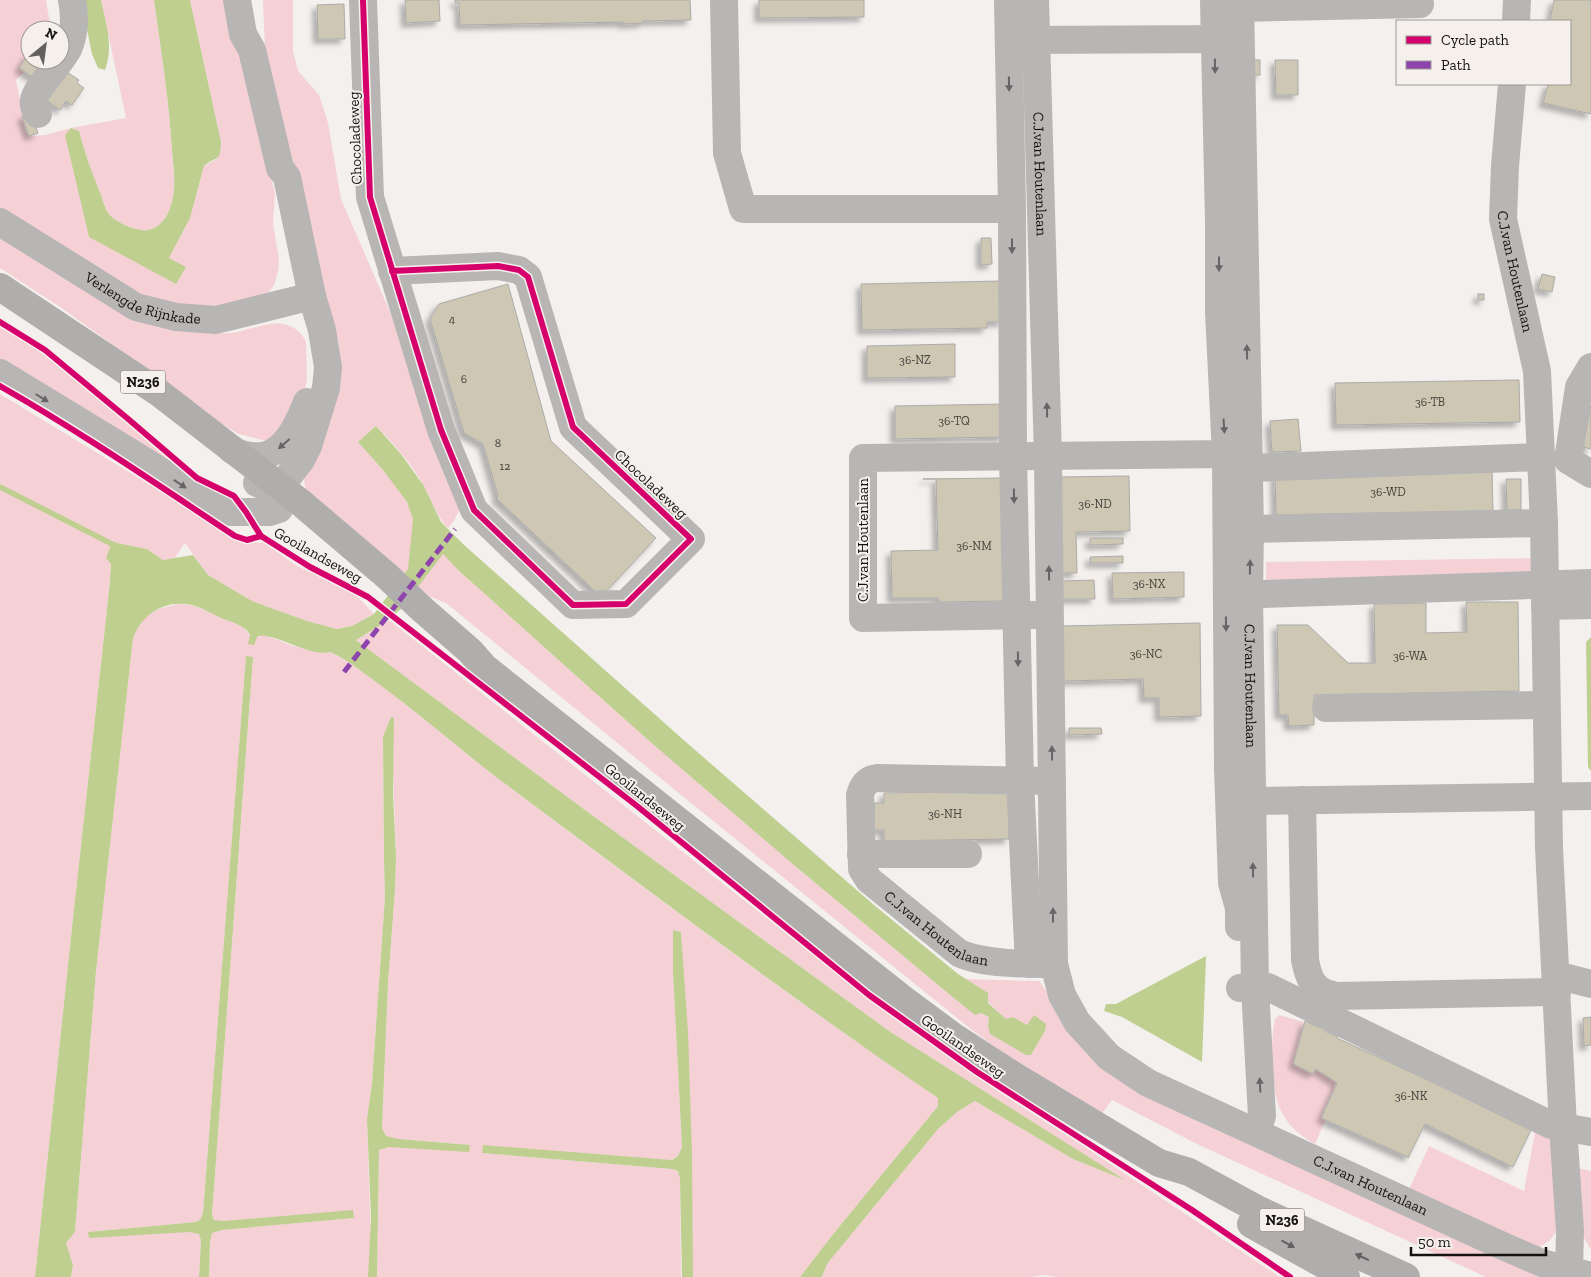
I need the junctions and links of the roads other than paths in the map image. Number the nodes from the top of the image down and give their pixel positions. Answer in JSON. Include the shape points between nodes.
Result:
{"nodes":[{"id":1,"x":72,"y":0,"type":"edge"},
{"id":2,"x":237,"y":0,"type":"edge"},
{"id":3,"x":252,"y":0,"type":"edge"},
{"id":4,"x":363,"y":0,"type":"edge"},
{"id":5,"x":724,"y":0,"type":"edge"},
{"id":6,"x":1008,"y":0,"type":"edge"},
{"id":7,"x":1035,"y":0,"type":"edge"},
{"id":8,"x":1214,"y":0,"type":"edge"},
{"id":9,"x":1517,"y":0,"type":"edge"},
{"id":10,"x":1240,"y":4,"type":"edge"},
{"id":11,"x":1420,"y":4,"type":"dead end"},
{"id":12,"x":1516,"y":20,"type":"edge"},
{"id":13,"x":1227,"y":39,"type":"junction"},
{"id":14,"x":1008,"y":40,"type":"junction"},
{"id":15,"x":1036,"y":40,"type":"junction"},
{"id":16,"x":252,"y":50,"type":"junction"},
{"id":17,"x":1512,"y":85,"type":"edge"},
{"id":18,"x":38,"y":114,"type":"dead end"},
{"id":19,"x":1012,"y":209,"type":"junction"},
{"id":20,"x":1231,"y":220,"type":"junction"},
{"id":21,"x":0,"y":222,"type":"edge"},
{"id":22,"x":392,"y":271,"type":"junction"},
{"id":23,"x":0,"y":287,"type":"edge"},
{"id":24,"x":306,"y":298,"type":"junction"},
{"id":25,"x":0,"y":303,"type":"edge"},
{"id":26,"x":1246,"y":311,"type":"junction"},
{"id":27,"x":1219,"y":312,"type":"junction"},
{"id":28,"x":1591,"y":367,"type":"edge"},
{"id":29,"x":0,"y":372,"type":"edge"},
{"id":30,"x":1235,"y":389,"type":"junction"},
{"id":31,"x":232,"y":450,"type":"junction"},
{"id":32,"x":1014,"y":457,"type":"junction"},
{"id":33,"x":1048,"y":457,"type":"junction"},
{"id":34,"x":1542,"y":457,"type":"junction"},
{"id":35,"x":1241,"y":458,"type":"junction"},
{"id":36,"x":1591,"y":474,"type":"edge"},
{"id":37,"x":243,"y":475,"type":"joint"},
{"id":38,"x":280,"y":498,"type":"junction"},
{"id":39,"x":1544,"y":523,"type":"junction"},
{"id":40,"x":1238,"y":531,"type":"junction"},
{"id":41,"x":1591,"y":584,"type":"edge"},
{"id":42,"x":1238,"y":595,"type":"junction"},
{"id":43,"x":1544,"y":595,"type":"junction"},
{"id":44,"x":1591,"y":605,"type":"edge"},
{"id":45,"x":1017,"y":615,"type":"junction"},
{"id":46,"x":1050,"y":615,"type":"junction"},
{"id":47,"x":1546,"y":705,"type":"junction"},
{"id":48,"x":1326,"y":708,"type":"dead end"},
{"id":49,"x":1020,"y":781,"type":"junction"},
{"id":50,"x":1052,"y":781,"type":"junction"},
{"id":51,"x":1548,"y":796,"type":"junction"},
{"id":52,"x":1591,"y":796,"type":"edge"},
{"id":53,"x":1252,"y":800,"type":"junction"},
{"id":54,"x":1302,"y":800,"type":"junction"},
{"id":55,"x":861,"y":854,"type":"junction"},
{"id":56,"x":968,"y":854,"type":"dead end"},
{"id":57,"x":1041,"y":964,"type":"junction"},
{"id":58,"x":1556,"y":984,"type":"junction"},
{"id":59,"x":1591,"y":984,"type":"edge"},
{"id":60,"x":1248,"y":988,"type":"junction"},
{"id":61,"x":1557,"y":1126,"type":"junction"},
{"id":62,"x":1244,"y":1127,"type":"junction"},
{"id":63,"x":1591,"y":1132,"type":"edge"},
{"id":64,"x":1159,"y":1163,"type":"junction"},
{"id":65,"x":1580,"y":1273,"type":"edge"},
{"id":66,"x":1338,"y":1275,"type":"edge"},
{"id":67,"x":1406,"y":1277,"type":"edge"}],
"edges":[{"from":1,"to":18,"type":"street","via":[[74,30],[69,47],[35,94],[34,105]]},
{"from":2,"to":16,"type":"street","via":[[243,34]]},
{"from":3,"to":16,"type":"street","via":[[255,32]]},
{"from":4,"to":22,"type":"street","name":"Chocoladeweg","via":[[370,197]]},
{"from":5,"to":19,"type":"street","name":"C.J.van Houtenlaan","via":[[727,153],[743,209]]},
{"from":6,"to":14,"type":"street","name":"C.J.van Houtenlaan"},
{"from":7,"to":15,"type":"street","name":"C.J.van Houtenlaan"},
{"from":8,"to":13,"type":"street","name":"C.J.van Houtenlaan"},
{"from":9,"to":12,"type":"street"},
{"from":10,"to":11,"type":"street","name":"C.J.van Houtenlaan"},
{"from":10,"to":13,"type":"street","name":"C.J.van Houtenlaan"},
{"from":13,"to":15,"type":"street"},
{"from":13,"to":20,"type":"street","name":"C.J.van Houtenlaan"},
{"from":14,"to":15,"type":"street"},
{"from":14,"to":19,"type":"street","name":"C.J.van Houtenlaan","one_way":true},
{"from":33,"to":15,"type":"street","name":"C.J.van Houtenlaan","one_way":true},
{"from":16,"to":24,"type":"street","via":[[280,168],[287,176]]},
{"from":17,"to":34,"type":"street","name":"C.J.van Houtenlaan","via":[[1504,219],[1537,372]]},
{"from":19,"to":32,"type":"street","name":"C.J.van Houtenlaan","one_way":true},
{"from":20,"to":26,"type":"street","name":"C.J.van Houtenlaan"},
{"from":20,"to":27,"type":"street","name":"C.J.van Houtenlaan","one_way":true},
{"from":21,"to":24,"type":"street","name":"Verlengde Rijnkade","via":[[136,307],[176,317],[216,320]]},
{"from":22,"to":22,"type":"street","name":"Chocoladeweg","via":[[498,266],[519,270],[528,277],[573,427],[691,539],[626,604],[573,604],[474,510],[440,430]]},
{"from":23,"to":31,"type":"main road","name":"Gooilandseweg","number":"N236","via":[[158,392]]},
{"from":24,"to":31,"type":"street","one_way":true,"via":[[313,374],[299,424],[290,438],[267,455],[255,457]]},
{"from":24,"to":38,"type":"street","via":[[322,330],[328,366],[326,388],[308,446]]},
{"from":25,"to":37,"type":"main road","number":"N236","via":[[128,389]]},
{"from":26,"to":27,"type":"street"},
{"from":30,"to":26,"type":"street","name":"C.J.van Houtenlaan","one_way":true},
{"from":27,"to":30,"type":"street","name":"C.J.van Houtenlaan"},
{"from":28,"to":36,"type":"street","via":[[1579,387],[1568,460]]},
{"from":29,"to":38,"type":"street","one_way":true,"via":[[211,504],[230,512],[270,512]]},
{"from":30,"to":35,"type":"street","name":"C.J.van Houtenlaan"},
{"from":31,"to":38,"type":"main road","name":"Gooilandseweg","number":"N236"},
{"from":32,"to":33,"type":"street","name":"C.J.van Houtenlaan"},
{"from":32,"to":45,"type":"street","name":"C.J.van Houtenlaan","one_way":true},
{"from":32,"to":45,"type":"street","name":"C.J.van Houtenlaan","via":[[863,458],[863,618]]},
{"from":33,"to":35,"type":"street","name":"C.J.van Houtenlaan"},
{"from":46,"to":33,"type":"street","name":"C.J.van Houtenlaan","one_way":true},
{"from":34,"to":35,"type":"street","name":"C.J.van Houtenlaan"},
{"from":34,"to":39,"type":"street","name":"C.J.van Houtenlaan"},
{"from":35,"to":40,"type":"street","name":"C.J.van Houtenlaan"},
{"from":37,"to":38,"type":"street"},
{"from":38,"to":64,"type":"main road","name":"Gooilandseweg","number":"N236","via":[[383,582],[464,657],[484,667],[954,1037]]},
{"from":39,"to":40,"type":"street"},
{"from":39,"to":43,"type":"street","name":"C.J.van Houtenlaan"},
{"from":40,"to":42,"type":"street","name":"C.J.van Houtenlaan"},
{"from":41,"to":43,"type":"street"},
{"from":42,"to":43,"type":"street"},
{"from":42,"to":53,"type":"street","name":"C.J.van Houtenlaan"},
{"from":42,"to":60,"type":"street","name":"C.J.van Houtenlaan","one_way":true,"via":[[1228,768],[1232,883],[1239,908]]},
{"from":43,"to":44,"type":"street"},
{"from":43,"to":47,"type":"street","name":"C.J.van Houtenlaan"},
{"from":45,"to":46,"type":"street","name":"C.J.van Houtenlaan"},
{"from":45,"to":49,"type":"street","name":"C.J.van Houtenlaan","one_way":true},
{"from":50,"to":46,"type":"street","name":"C.J.van Houtenlaan","one_way":true},
{"from":47,"to":48,"type":"street"},
{"from":47,"to":51,"type":"street","name":"C.J.van Houtenlaan"},
{"from":49,"to":50,"type":"street","name":"C.J.van Houtenlaan"},
{"from":49,"to":55,"type":"street","name":"C.J.van Houtenlaan","via":[[878,778],[868,781],[860,794]]},
{"from":49,"to":57,"type":"street","name":"C.J.van Houtenlaan"},
{"from":57,"to":50,"type":"street","name":"C.J.van Houtenlaan","one_way":true},
{"from":51,"to":52,"type":"street"},
{"from":51,"to":54,"type":"street"},
{"from":51,"to":58,"type":"street","name":"C.J.van Houtenlaan"},
{"from":53,"to":54,"type":"street"},
{"from":60,"to":53,"type":"street","name":"C.J.van Houtenlaan","one_way":true},
{"from":54,"to":58,"type":"street","via":[[1305,960],[1307,974],[1319,990],[1336,996]]},
{"from":55,"to":56,"type":"street"},
{"from":55,"to":57,"type":"street","name":"C.J.van Houtenlaan","via":[[862,869],[869,880],[959,953],[976,959]]},
{"from":57,"to":62,"type":"street","name":"C.J.van Houtenlaan","via":[[1077,1022],[1109,1057],[1148,1083]]},
{"from":58,"to":59,"type":"street"},
{"from":58,"to":61,"type":"street","name":"C.J.van Houtenlaan"},
{"from":60,"to":61,"type":"street","via":[[1268,987]]},
{"from":60,"to":62,"type":"street","name":"C.J.van Houtenlaan","via":[[1242,1099]]},
{"from":61,"to":63,"type":"street"},
{"from":61,"to":65,"type":"street","name":"C.J.van Houtenlaan","via":[[1570,1231]]},
{"from":62,"to":65,"type":"street","name":"C.J.van Houtenlaan","via":[[1505,1248],[1542,1264]]},
{"from":64,"to":66,"type":"main road","name":"Gooilandseweg","number":"N236","one_way":true,"via":[[1182,1185]]},
{"from":67,"to":64,"type":"main road","name":"Gooilandseweg","number":"N236","one_way":true,"via":[[1259,1210],[1189,1172]]}]}
